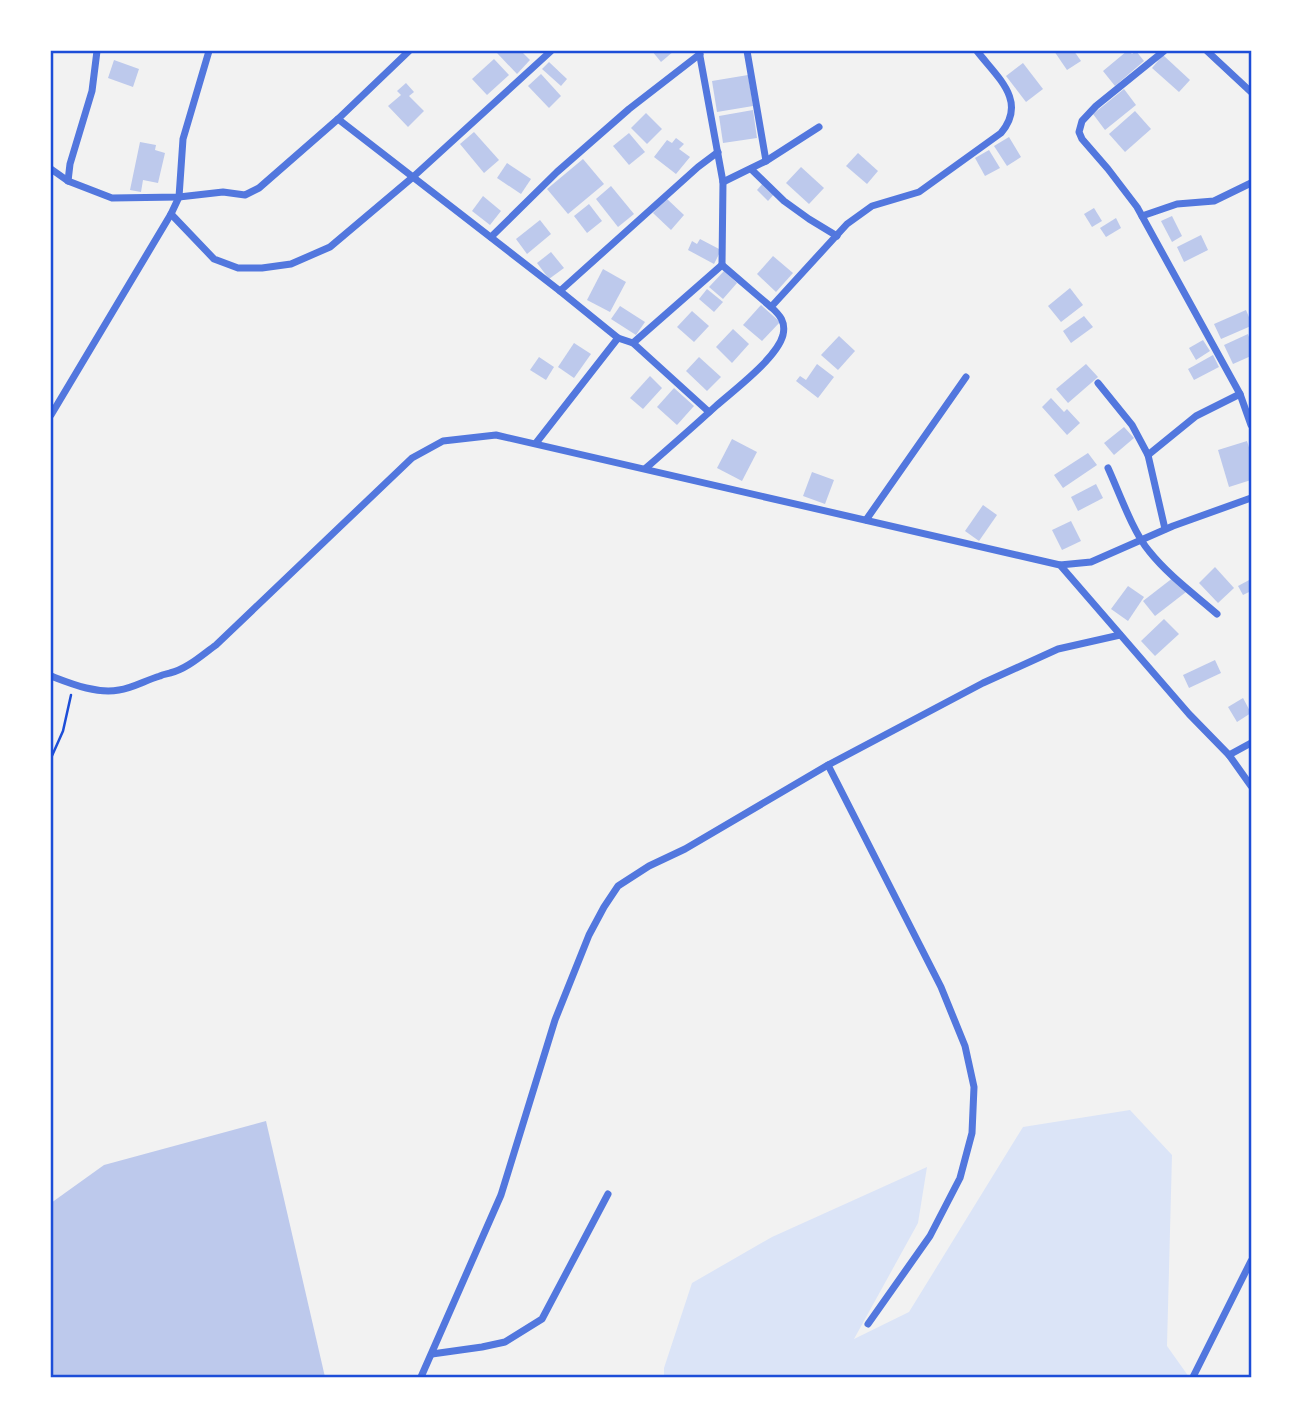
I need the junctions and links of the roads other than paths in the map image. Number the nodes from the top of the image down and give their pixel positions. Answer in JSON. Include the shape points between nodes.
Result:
{"nodes":[{"id":1,"x":97,"y":51,"type":"edge"},
{"id":2,"x":209,"y":51,"type":"edge"},
{"id":3,"x":410,"y":51,"type":"edge"},
{"id":4,"x":551,"y":51,"type":"edge"},
{"id":5,"x":747,"y":51,"type":"edge"},
{"id":6,"x":977,"y":51,"type":"edge"},
{"id":7,"x":1164,"y":51,"type":"edge"},
{"id":8,"x":1207,"y":51,"type":"edge"},
{"id":9,"x":700,"y":52,"type":"edge"},
{"id":10,"x":1251,"y":92,"type":"edge"},
{"id":11,"x":338,"y":119,"type":"junction"},
{"id":12,"x":820,"y":127,"type":"dead end"},
{"id":13,"x":718,"y":152,"type":"junction"},
{"id":14,"x":766,"y":161,"type":"junction"},
{"id":15,"x":51,"y":169,"type":"edge"},
{"id":16,"x":751,"y":169,"type":"junction"},
{"id":17,"x":413,"y":177,"type":"junction"},
{"id":18,"x":68,"y":181,"type":"junction"},
{"id":19,"x":723,"y":182,"type":"junction"},
{"id":20,"x":1251,"y":183,"type":"edge"},
{"id":21,"x":179,"y":197,"type":"junction"},
{"id":22,"x":171,"y":215,"type":"junction"},
{"id":23,"x":1142,"y":216,"type":"junction"},
{"id":24,"x":837,"y":236,"type":"junction"},
{"id":25,"x":491,"y":237,"type":"junction"},
{"id":26,"x":722,"y":265,"type":"junction"},
{"id":27,"x":560,"y":291,"type":"junction"},
{"id":28,"x":771,"y":307,"type":"junction"},
{"id":29,"x":618,"y":338,"type":"junction"},
{"id":30,"x":633,"y":343,"type":"junction"},
{"id":31,"x":966,"y":377,"type":"dead end"},
{"id":32,"x":1098,"y":383,"type":"dead end"},
{"id":33,"x":1240,"y":394,"type":"junction"},
{"id":34,"x":709,"y":412,"type":"junction"},
{"id":35,"x":51,"y":415,"type":"edge"},
{"id":36,"x":1251,"y":425,"type":"edge"},
{"id":37,"x":536,"y":443,"type":"junction"},
{"id":38,"x":1148,"y":455,"type":"junction"},
{"id":39,"x":646,"y":468,"type":"junction"},
{"id":40,"x":1108,"y":468,"type":"dead end"},
{"id":41,"x":1251,"y":498,"type":"edge"},
{"id":42,"x":866,"y":520,"type":"junction"},
{"id":43,"x":1166,"y":529,"type":"junction"},
{"id":44,"x":1141,"y":540,"type":"junction"},
{"id":45,"x":1060,"y":565,"type":"junction"},
{"id":46,"x":1217,"y":614,"type":"dead end"},
{"id":47,"x":1120,"y":635,"type":"junction"},
{"id":48,"x":51,"y":676,"type":"edge"},
{"id":49,"x":1251,"y":743,"type":"edge"},
{"id":50,"x":1229,"y":755,"type":"junction"},
{"id":51,"x":828,"y":765,"type":"junction"},
{"id":52,"x":1251,"y":786,"type":"edge"},
{"id":53,"x":608,"y":1194,"type":"dead end"},
{"id":54,"x":1251,"y":1261,"type":"edge"},
{"id":55,"x":868,"y":1324,"type":"dead end"},
{"id":56,"x":432,"y":1354,"type":"junction"},
{"id":57,"x":421,"y":1377,"type":"edge"},
{"id":58,"x":1193,"y":1377,"type":"edge"}],
"edges":[{"from":1,"to":18,"type":"street","via":[[92,91]]},
{"from":2,"to":21,"type":"street","via":[[183,139]]},
{"from":3,"to":11,"type":"street"},
{"from":4,"to":17,"type":"street"},
{"from":5,"to":14,"type":"street"},
{"from":6,"to":24,"type":"street","via":[[1008,91],[1012,106],[1008,125],[919,192],[872,206]]},
{"from":7,"to":23,"type":"street","via":[[1096,106],[1079,126],[1082,139]]},
{"from":8,"to":10,"type":"street"},
{"from":9,"to":13,"type":"street"},
{"from":9,"to":25,"type":"street","via":[[557,172]]},
{"from":11,"to":17,"type":"street"},
{"from":11,"to":21,"type":"street","via":[[251,193]]},
{"from":12,"to":14,"type":"street"},
{"from":13,"to":19,"type":"street"},
{"from":13,"to":27,"type":"street"},
{"from":14,"to":16,"type":"street"},
{"from":15,"to":18,"type":"street"},
{"from":16,"to":19,"type":"street"},
{"from":16,"to":24,"type":"street","via":[[784,201]]},
{"from":17,"to":22,"type":"street","via":[[330,247],[291,264],[239,268],[214,259]]},
{"from":17,"to":25,"type":"street"},
{"from":18,"to":21,"type":"street","via":[[112,198]]},
{"from":19,"to":26,"type":"street"},
{"from":20,"to":23,"type":"street","via":[[1214,201],[1177,204]]},
{"from":21,"to":22,"type":"street"},
{"from":22,"to":35,"type":"street"},
{"from":23,"to":33,"type":"street"},
{"from":24,"to":28,"type":"street"},
{"from":25,"to":27,"type":"street"},
{"from":26,"to":28,"type":"street"},
{"from":26,"to":30,"type":"street"},
{"from":27,"to":29,"type":"street"},
{"from":28,"to":34,"type":"street","via":[[783,320],[778,346]]},
{"from":29,"to":30,"type":"street"},
{"from":29,"to":37,"type":"street"},
{"from":30,"to":34,"type":"street"},
{"from":31,"to":42,"type":"street"},
{"from":32,"to":38,"type":"street","via":[[1132,425]]},
{"from":33,"to":36,"type":"street"},
{"from":33,"to":38,"type":"street","via":[[1196,415]]},
{"from":34,"to":39,"type":"street"},
{"from":37,"to":39,"type":"street"},
{"from":37,"to":48,"type":"street","via":[[496,435],[443,441],[412,458],[216,645],[172,673],[118,690],[96,690]]},
{"from":38,"to":43,"type":"street"},
{"from":39,"to":42,"type":"street"},
{"from":40,"to":44,"type":"street"},
{"from":41,"to":43,"type":"street"},
{"from":42,"to":45,"type":"street"},
{"from":43,"to":44,"type":"street"},
{"from":44,"to":45,"type":"street","via":[[1091,562]]},
{"from":44,"to":46,"type":"street"},
{"from":45,"to":47,"type":"street"},
{"from":47,"to":50,"type":"street"},
{"from":47,"to":51,"type":"street","via":[[1058,649],[983,682]]},
{"from":49,"to":50,"type":"street"},
{"from":50,"to":52,"type":"street"},
{"from":51,"to":55,"type":"street","via":[[941,988],[965,1046],[974,1087],[972,1133],[960,1178],[930,1236]]},
{"from":51,"to":56,"type":"street","via":[[649,866],[618,886],[604,906],[555,1020],[501,1195]]},
{"from":53,"to":56,"type":"street","via":[[542,1319],[505,1342]]},
{"from":54,"to":58,"type":"street"},
{"from":56,"to":57,"type":"street"}]}
